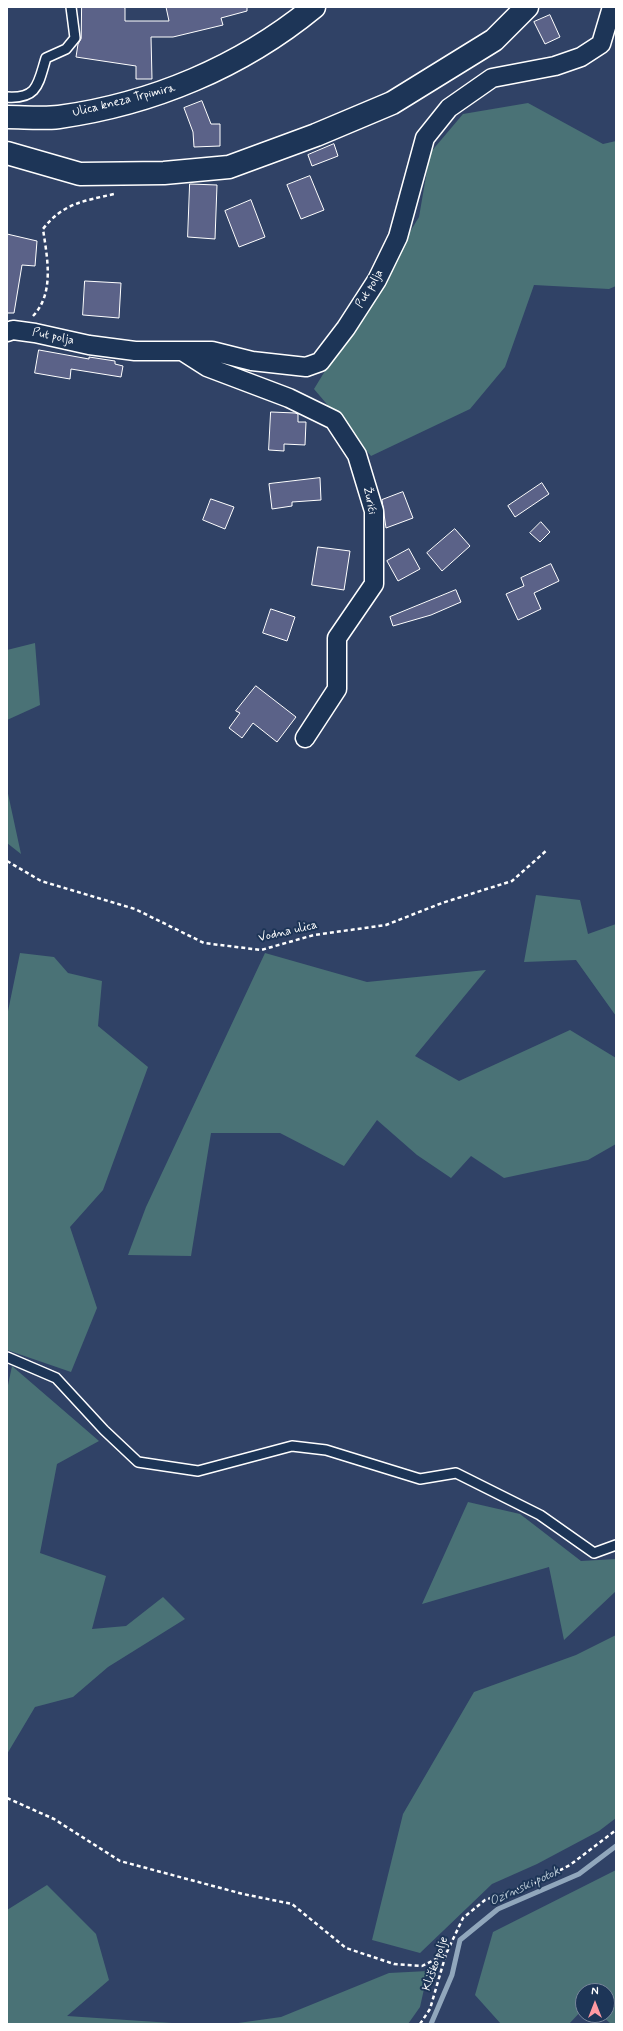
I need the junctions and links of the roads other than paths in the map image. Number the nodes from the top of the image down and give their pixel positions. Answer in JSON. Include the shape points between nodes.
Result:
{"nodes":[{"id":1,"x":71,"y":7,"type":"edge"},
{"id":2,"x":314,"y":7,"type":"edge"},
{"id":3,"x":527,"y":7,"type":"edge"},
{"id":4,"x":612,"y":7,"type":"edge"},
{"id":5,"x":7,"y":98,"type":"edge"},
{"id":6,"x":7,"y":117,"type":"edge"},
{"id":7,"x":7,"y":153,"type":"edge"},
{"id":8,"x":10,"y":331,"type":"edge"},
{"id":9,"x":182,"y":351,"type":"junction"},
{"id":10,"x":305,"y":738,"type":"dead end"},
{"id":11,"x":7,"y":1357,"type":"edge"},
{"id":12,"x":616,"y":1545,"type":"edge"}],
"edges":[{"from":1,"to":5,"type":"lane","via":[[75,38],[66,49],[46,58],[38,84],[32,93],[21,98]]},
{"from":2,"to":6,"type":"street","name":"Ulica kneza Trpimira","via":[[285,31],[233,62],[175,89],[57,117]]},
{"from":3,"to":7,"type":"street","via":[[494,40],[392,103],[316,135],[229,167],[164,173],[80,174]]},
{"from":4,"to":9,"type":"street","name":"Put polja","via":[[601,44],[581,57],[555,66],[492,78],[449,108],[424,138],[398,237],[377,280],[320,362],[306,367],[252,361],[212,351]]},
{"from":8,"to":9,"type":"street","name":"Put polja","via":[[135,351]]},
{"from":9,"to":10,"type":"street","name":"Žurići","via":[[207,367],[289,398],[334,420],[358,455],[374,511],[374,584],[337,638],[337,689]]},
{"from":11,"to":12,"type":"lane","via":[[56,1378],[138,1462],[198,1471],[292,1446],[326,1450],[420,1479],[456,1473],[540,1515],[594,1553]]}]}
